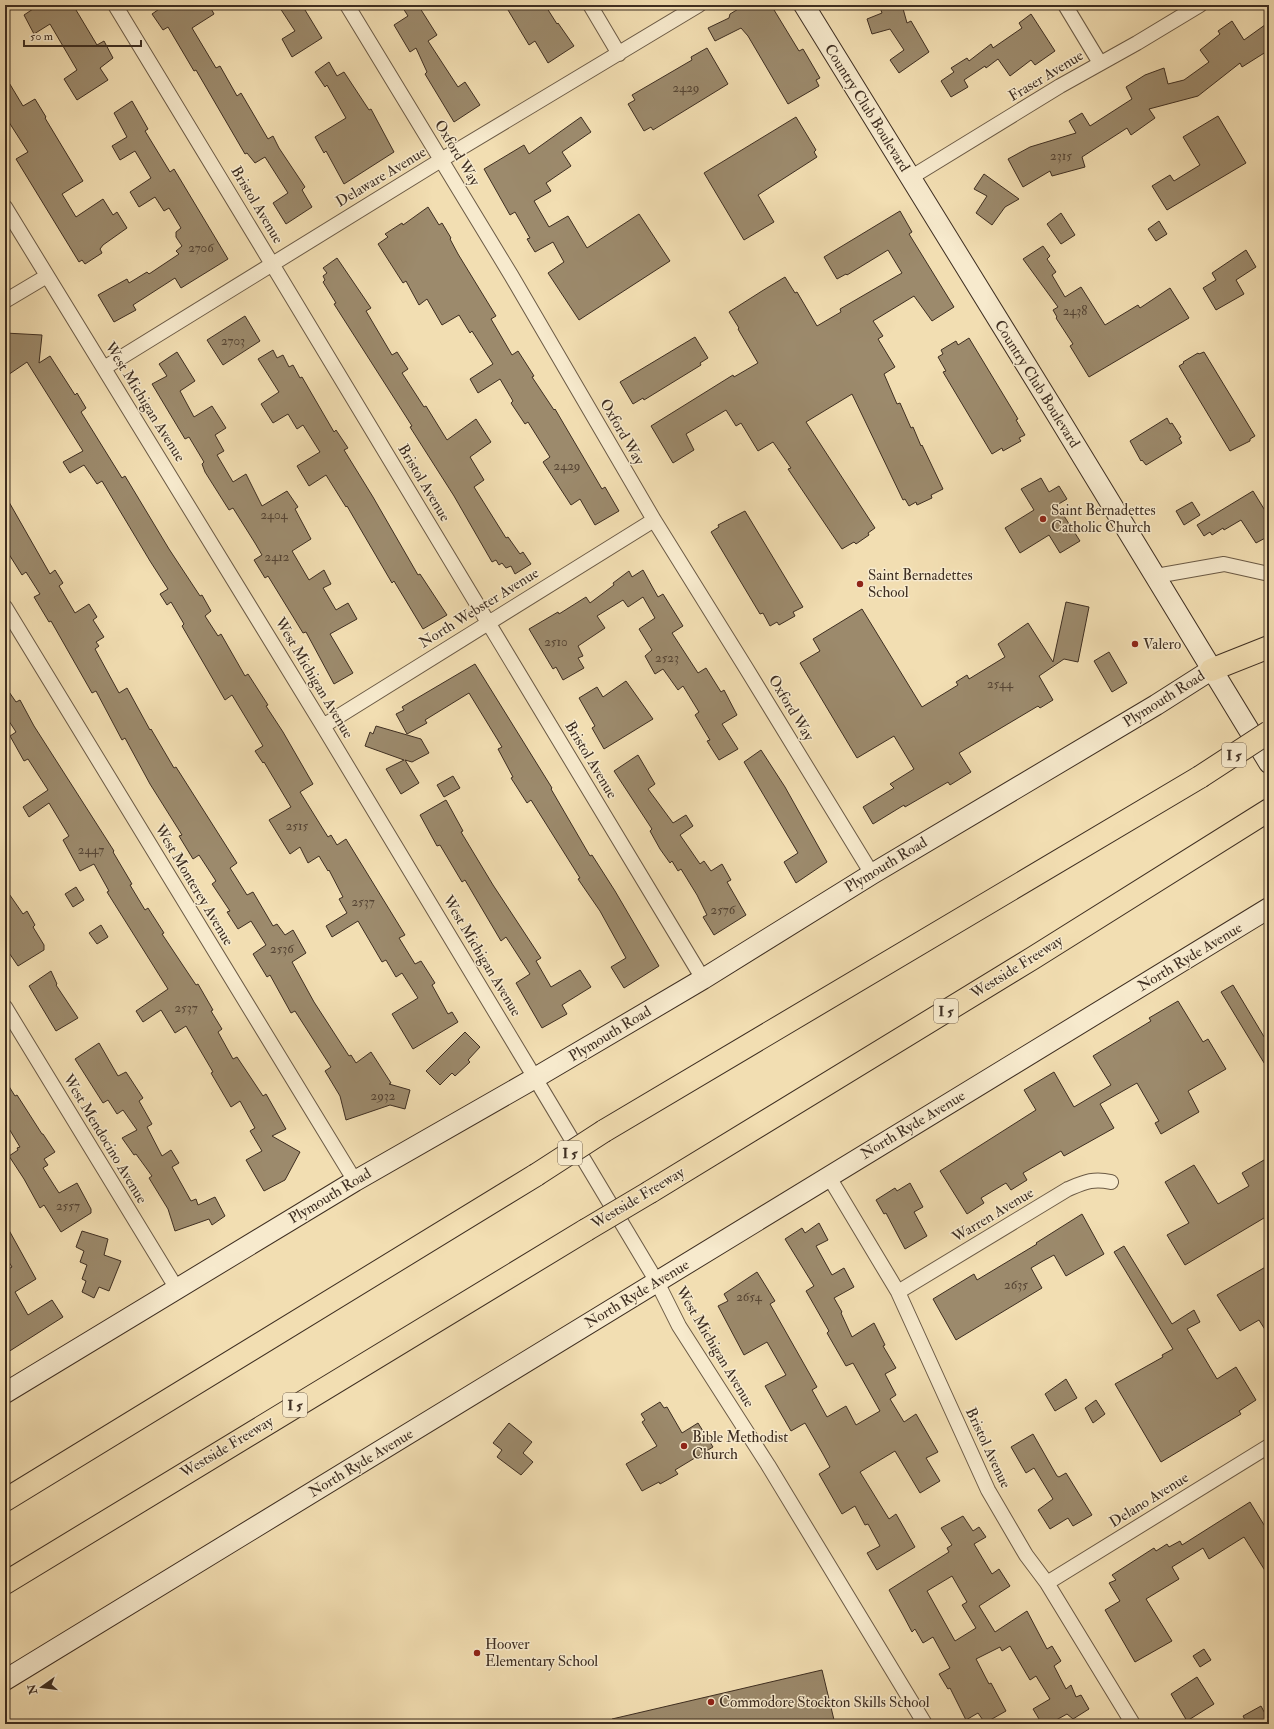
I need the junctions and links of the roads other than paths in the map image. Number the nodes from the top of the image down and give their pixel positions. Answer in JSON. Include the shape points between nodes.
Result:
{"nodes":[{"id":1,"x":114,"y":5,"type":"edge"},
{"id":2,"x":346,"y":5,"type":"edge"},
{"id":3,"x":590,"y":5,"type":"edge"},
{"id":4,"x":698,"y":5,"type":"edge"},
{"id":5,"x":804,"y":5,"type":"edge"},
{"id":6,"x":1065,"y":5,"type":"edge"},
{"id":7,"x":1200,"y":5,"type":"edge"},
{"id":8,"x":619,"y":54,"type":"junction"},
{"id":9,"x":1100,"y":63,"type":"junction"},
{"id":10,"x":441,"y":160,"type":"junction"},
{"id":11,"x":910,"y":178,"type":"junction"},
{"id":12,"x":5,"y":207,"type":"edge"},
{"id":13,"x":272,"y":264,"type":"junction"},
{"id":14,"x":47,"y":276,"type":"junction"},
{"id":15,"x":5,"y":302,"type":"edge"},
{"id":16,"x":104,"y":368,"type":"junction"},
{"id":17,"x":654,"y":520,"type":"junction"},
{"id":18,"x":1269,"y":574,"type":"edge"},
{"id":19,"x":1156,"y":576,"type":"junction"},
{"id":20,"x":5,"y":608,"type":"edge"},
{"id":21,"x":488,"y":623,"type":"junction"},
{"id":22,"x":1269,"y":647,"type":"edge"},
{"id":23,"x":1211,"y":670,"type":"junction"},
{"id":24,"x":323,"y":726,"type":"junction"},
{"id":25,"x":1269,"y":732,"type":"edge"},
{"id":26,"x":1269,"y":763,"type":"edge"},
{"id":27,"x":1269,"y":810,"type":"edge"},
{"id":28,"x":872,"y":874,"type":"junction"},
{"id":29,"x":1269,"y":908,"type":"edge"},
{"id":30,"x":703,"y":979,"type":"junction"},
{"id":31,"x":5,"y":1008,"type":"edge"},
{"id":32,"x":536,"y":1078,"type":"junction"},
{"id":33,"x":829,"y":1177,"type":"junction"},
{"id":34,"x":355,"y":1181,"type":"junction"},
{"id":35,"x":1111,"y":1182,"type":"dead end"},
{"id":36,"x":657,"y":1282,"type":"junction"},
{"id":37,"x":177,"y":1289,"type":"junction"},
{"id":38,"x":898,"y":1292,"type":"junction"},
{"id":39,"x":5,"y":1392,"type":"edge"},
{"id":40,"x":1269,"y":1446,"type":"edge"},
{"id":41,"x":5,"y":1500,"type":"edge"},
{"id":42,"x":5,"y":1583,"type":"edge"},
{"id":43,"x":1047,"y":1583,"type":"junction"},
{"id":44,"x":5,"y":1680,"type":"edge"},
{"id":45,"x":925,"y":1724,"type":"edge"},
{"id":46,"x":1132,"y":1724,"type":"edge"}],
"edges":[{"from":1,"to":13,"type":"street","name":"Bristol Avenue"},
{"from":2,"to":10,"type":"street","name":"Oxford Way"},
{"from":3,"to":8,"type":"street"},
{"from":4,"to":8,"type":"street","name":"Delaware Avenue"},
{"from":5,"to":11,"type":"street","name":"Country Club Boulevard"},
{"from":6,"to":9,"type":"street"},
{"from":7,"to":9,"type":"street","name":"Fraser Avenue"},
{"from":8,"to":10,"type":"street","name":"Delaware Avenue"},
{"from":9,"to":11,"type":"street","name":"Fraser Avenue"},
{"from":10,"to":13,"type":"street","name":"Delaware Avenue"},
{"from":10,"to":17,"type":"street","name":"Oxford Way"},
{"from":11,"to":19,"type":"street","name":"Country Club Boulevard"},
{"from":12,"to":14,"type":"street","name":"West Michigan Avenue"},
{"from":13,"to":16,"type":"street","name":"Delaware Avenue"},
{"from":13,"to":21,"type":"street","name":"Bristol Avenue"},
{"from":14,"to":15,"type":"street"},
{"from":14,"to":16,"type":"street","name":"West Michigan Avenue"},
{"from":16,"to":24,"type":"street","name":"West Michigan Avenue"},
{"from":17,"to":21,"type":"street","name":"North Webster Avenue"},
{"from":17,"to":28,"type":"street","name":"Oxford Way"},
{"from":18,"to":19,"type":"street","via":[[1224,564]]},
{"from":19,"to":23,"type":"street","name":"Country Club Boulevard"},
{"from":20,"to":34,"type":"street","name":"West Monterey Avenue"},
{"from":21,"to":24,"type":"street","name":"North Webster Avenue"},
{"from":21,"to":30,"type":"street","name":"Bristol Avenue"},
{"from":22,"to":23,"type":"highway"},
{"from":23,"to":26,"type":"street","name":"Country Club Boulevard"},
{"from":23,"to":28,"type":"street","name":"Plymouth Road"},
{"from":24,"to":32,"type":"street","name":"West Michigan Avenue"},
{"from":25,"to":41,"type":"highway","number":"I 5","bridge":true,"via":[[1200,777],[604,1131]]},
{"from":27,"to":42,"type":"highway","name":"Westside Freeway","number":"I 5","bridge":true,"via":[[1034,958]]},
{"from":28,"to":30,"type":"street","name":"Plymouth Road"},
{"from":29,"to":33,"type":"street","name":"North Ryde Avenue"},
{"from":30,"to":32,"type":"street","name":"Plymouth Road"},
{"from":31,"to":37,"type":"street","name":"West Mendocino Avenue"},
{"from":32,"to":34,"type":"street","name":"Plymouth Road"},
{"from":32,"to":36,"type":"street","name":"West Michigan Avenue"},
{"from":33,"to":36,"type":"street","name":"North Ryde Avenue"},
{"from":33,"to":38,"type":"street","name":"Bristol Avenue"},
{"from":34,"to":37,"type":"street","name":"Plymouth Road"},
{"from":35,"to":38,"type":"street","name":"Warren Avenue","via":[[1098,1179],[1068,1189]]},
{"from":36,"to":44,"type":"street","name":"North Ryde Avenue"},
{"from":36,"to":45,"type":"street","name":"West Michigan Avenue","via":[[679,1326],[768,1465]]},
{"from":37,"to":39,"type":"street","name":"Plymouth Road"},
{"from":38,"to":43,"type":"street","name":"Bristol Avenue","via":[[988,1490],[1026,1555]]},
{"from":40,"to":43,"type":"street","name":"Delano Avenue"},
{"from":43,"to":46,"type":"street","name":"Bristol Avenue"}]}
